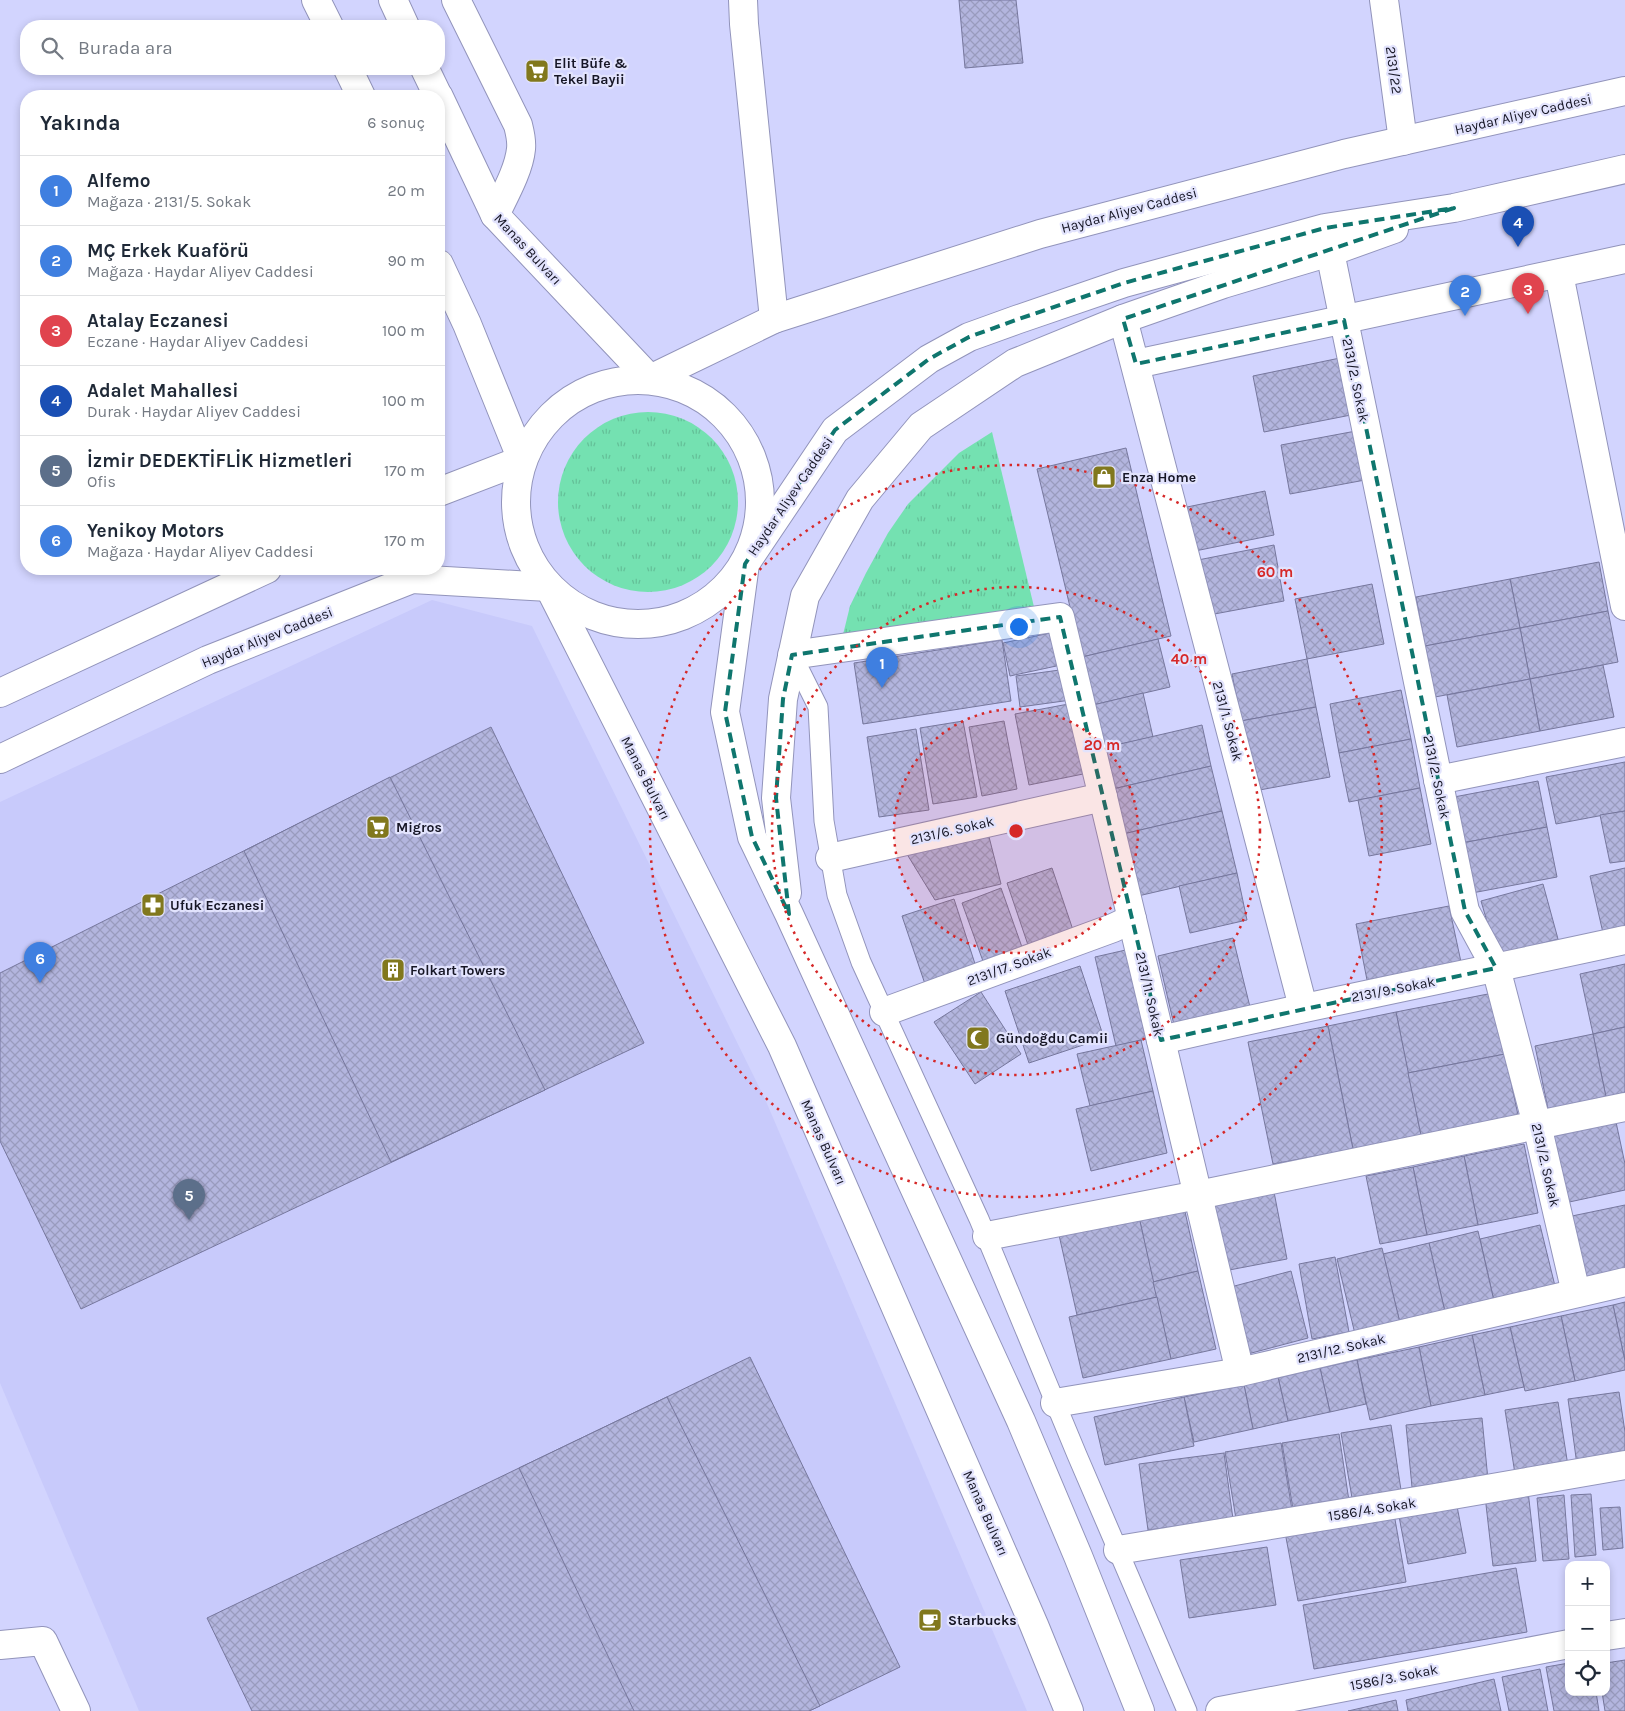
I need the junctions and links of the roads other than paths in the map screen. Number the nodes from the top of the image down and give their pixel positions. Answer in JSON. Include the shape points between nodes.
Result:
{"nodes":[{"id":1,"x":316,"y":0,"type":"edge"},
{"id":2,"x":393,"y":0,"type":"edge"},
{"id":3,"x":456,"y":0,"type":"edge"},
{"id":4,"x":743,"y":0,"type":"edge"},
{"id":5,"x":1384,"y":0,"type":"edge"},
{"id":6,"x":325,"y":20,"type":"edge"},
{"id":7,"x":402,"y":20,"type":"edge"},
{"id":8,"x":351,"y":75,"type":"edge"},
{"id":9,"x":428,"y":75,"type":"edge"},
{"id":10,"x":358,"y":90,"type":"edge"},
{"id":11,"x":436,"y":90,"type":"edge"},
{"id":12,"x":1625,"y":91,"type":"edge"},
{"id":13,"x":445,"y":110,"type":"edge"},
{"id":14,"x":1403,"y":141,"type":"junction"},
{"id":15,"x":1625,"y":169,"type":"edge"},
{"id":16,"x":1454,"y":208,"type":"junction"},
{"id":17,"x":495,"y":215,"type":"junction"},
{"id":18,"x":1330,"y":252,"type":"junction"},
{"id":19,"x":1625,"y":259,"type":"edge"},
{"id":20,"x":1559,"y":274,"type":"junction"},
{"id":21,"x":445,"y":277,"type":"edge"},
{"id":22,"x":774,"y":319,"type":"junction"},
{"id":23,"x":1123,"y":319,"type":"junction"},
{"id":24,"x":1344,"y":320,"type":"junction"},
{"id":25,"x":1136,"y":364,"type":"junction"},
{"id":26,"x":650,"y":379,"type":"junction"},
{"id":27,"x":522,"y":460,"type":"junction"},
{"id":28,"x":445,"y":490,"type":"edge"},
{"id":29,"x":745,"y":564,"type":"junction"},
{"id":30,"x":254,"y":575,"type":"edge"},
{"id":31,"x":549,"y":587,"type":"junction"},
{"id":32,"x":1625,"y":606,"type":"edge"},
{"id":33,"x":792,"y":655,"type":"junction"},
{"id":34,"x":0,"y":693,"type":"edge"},
{"id":35,"x":1625,"y":742,"type":"edge"},
{"id":36,"x":0,"y":759,"type":"edge"},
{"id":37,"x":1438,"y":780,"type":"junction"},
{"id":38,"x":1103,"y":797,"type":"junction"},
{"id":39,"x":830,"y":858,"type":"junction"},
{"id":40,"x":789,"y":914,"type":"junction"},
{"id":41,"x":1132,"y":919,"type":"junction"},
{"id":42,"x":1625,"y":940,"type":"edge"},
{"id":43,"x":1496,"y":968,"type":"junction"},
{"id":44,"x":1303,"y":1007,"type":"junction"},
{"id":45,"x":884,"y":1012,"type":"junction"},
{"id":46,"x":1161,"y":1040,"type":"junction"},
{"id":47,"x":1625,"y":1107,"type":"edge"},
{"id":48,"x":1537,"y":1125,"type":"junction"},
{"id":49,"x":1198,"y":1195,"type":"junction"},
{"id":50,"x":987,"y":1236,"type":"junction"},
{"id":51,"x":1625,"y":1282,"type":"edge"},
{"id":52,"x":1576,"y":1293,"type":"junction"},
{"id":53,"x":1240,"y":1372,"type":"junction"},
{"id":54,"x":1055,"y":1403,"type":"junction"},
{"id":55,"x":1625,"y":1465,"type":"edge"},
{"id":56,"x":1118,"y":1550,"type":"junction"},
{"id":57,"x":1625,"y":1633,"type":"edge"},
{"id":58,"x":1610,"y":1635,"type":"edge"},
{"id":59,"x":0,"y":1645,"type":"edge"},
{"id":60,"x":1565,"y":1645,"type":"edge"},
{"id":61,"x":76,"y":1711,"type":"edge"},
{"id":62,"x":1069,"y":1711,"type":"edge"},
{"id":63,"x":1140,"y":1711,"type":"edge"},
{"id":64,"x":1187,"y":1711,"type":"edge"},
{"id":65,"x":1220,"y":1711,"type":"edge"}],
"edges":[{"from":1,"to":6,"type":"main road"},
{"from":2,"to":7,"type":"main road"},
{"from":3,"to":17,"type":"main road","via":[[521,137],[514,174]]},
{"from":4,"to":22,"type":"main road"},
{"from":5,"to":14,"type":"main road","name":"2131/22"},
{"from":8,"to":10,"type":"main road"},
{"from":9,"to":11,"type":"main road","name":"Manas Bulvarı"},
{"from":12,"to":14,"type":"main road","name":"Haydar Aliyev Caddesi"},
{"from":13,"to":17,"type":"main road","name":"Manas Bulvarı"},
{"from":14,"to":22,"type":"main road","name":"Haydar Aliyev Caddesi","via":[[1040,234]]},
{"from":15,"to":16,"type":"main road","name":"Haydar Aliyev Caddesi"},
{"from":16,"to":18,"type":"main road"},
{"from":16,"to":29,"type":"main road","name":"Haydar Aliyev Caddesi","via":[[1325,228],[1124,283],[969,337],[929,359],[835,430]]},
{"from":17,"to":26,"type":"main road","name":"Manas Bulvarı"},
{"from":18,"to":23,"type":"main road","via":[[1223,284]]},
{"from":18,"to":24,"type":"main road","name":"2131/2. Sokak"},
{"from":19,"to":20,"type":"main road"},
{"from":20,"to":24,"type":"main road"},
{"from":20,"to":32,"type":"main road"},
{"from":21,"to":27,"type":"main road"},
{"from":22,"to":26,"type":"main road","name":"Haydar Aliyev Caddesi"},
{"from":23,"to":25,"type":"main road","name":"2131/1. Sokak"},
{"from":23,"to":33,"type":"main road","via":[[1014,363],[921,426],[860,499],[805,596]]},
{"from":24,"to":25,"type":"main road"},
{"from":24,"to":37,"type":"main road","name":"2131/2. Sokak"},
{"from":25,"to":44,"type":"main road","name":"2131/1. Sokak"},
{"from":26,"to":27,"type":"main road","via":[[602,384],[566,402],[538,430]]},
{"from":26,"to":29,"type":"main road","via":[[687,389],[712,402],[737,428],[754,460],[762,495],[759,530]]},
{"from":27,"to":28,"type":"main road"},
{"from":27,"to":31,"type":"main road","via":[[515,500],[517,523],[530,560]]},
{"from":29,"to":31,"type":"main road","via":[[721,593],[688,614],[650,624],[610,621],[582,611]]},
{"from":29,"to":40,"type":"main road","via":[[725,712],[752,837]]},
{"from":30,"to":34,"type":"main road"},
{"from":31,"to":36,"type":"main road","name":"Haydar Aliyev Caddesi","via":[[412,579],[208,660]]},
{"from":31,"to":62,"type":"main road","name":"Manas Bulvarı","via":[[782,1046]]},
{"from":33,"to":38,"type":"main road","name":"2131/11. Sokak","via":[[1060,617]]},
{"from":33,"to":39,"type":"lane","via":[[818,708],[824,821]]},
{"from":33,"to":40,"type":"main road","via":[[783,699],[776,798]]},
{"from":35,"to":37,"type":"main road"},
{"from":37,"to":43,"type":"main road","name":"2131/2. Sokak","via":[[1465,912]]},
{"from":38,"to":39,"type":"main road","name":"2131/6. Sokak"},
{"from":38,"to":41,"type":"main road","name":"2131/11. Sokak"},
{"from":39,"to":45,"type":"lane","via":[[836,894]]},
{"from":40,"to":63,"type":"main road","via":[[1022,1420]]},
{"from":41,"to":45,"type":"main road","name":"2131/17. Sokak"},
{"from":41,"to":46,"type":"main road","name":"2131/11. Sokak"},
{"from":42,"to":43,"type":"main road","name":"2131/9. Sokak"},
{"from":43,"to":44,"type":"main road","name":"2131/9. Sokak"},
{"from":43,"to":48,"type":"main road","name":"2131/2. Sokak"},
{"from":44,"to":46,"type":"main road","name":"2131/9. Sokak"},
{"from":45,"to":50,"type":"lane"},
{"from":46,"to":49,"type":"main road","name":"2131/11. Sokak"},
{"from":47,"to":48,"type":"main road"},
{"from":48,"to":49,"type":"main road"},
{"from":48,"to":52,"type":"main road","name":"2131/2. Sokak"},
{"from":49,"to":50,"type":"main road"},
{"from":49,"to":53,"type":"main road","name":"2131/11. Sokak"},
{"from":50,"to":54,"type":"lane"},
{"from":51,"to":52,"type":"main road","name":"2131/12. Sokak"},
{"from":52,"to":53,"type":"main road","name":"2131/12. Sokak"},
{"from":53,"to":54,"type":"main road","name":"2131/12. Sokak"},
{"from":54,"to":56,"type":"lane"},
{"from":55,"to":56,"type":"main road","name":"1586/4. Sokak"},
{"from":56,"to":64,"type":"lane"},
{"from":57,"to":58,"type":"main road"},
{"from":59,"to":61,"type":"main road","via":[[43,1641]]},
{"from":60,"to":65,"type":"main road","name":"1586/3. Sokak"}]}
